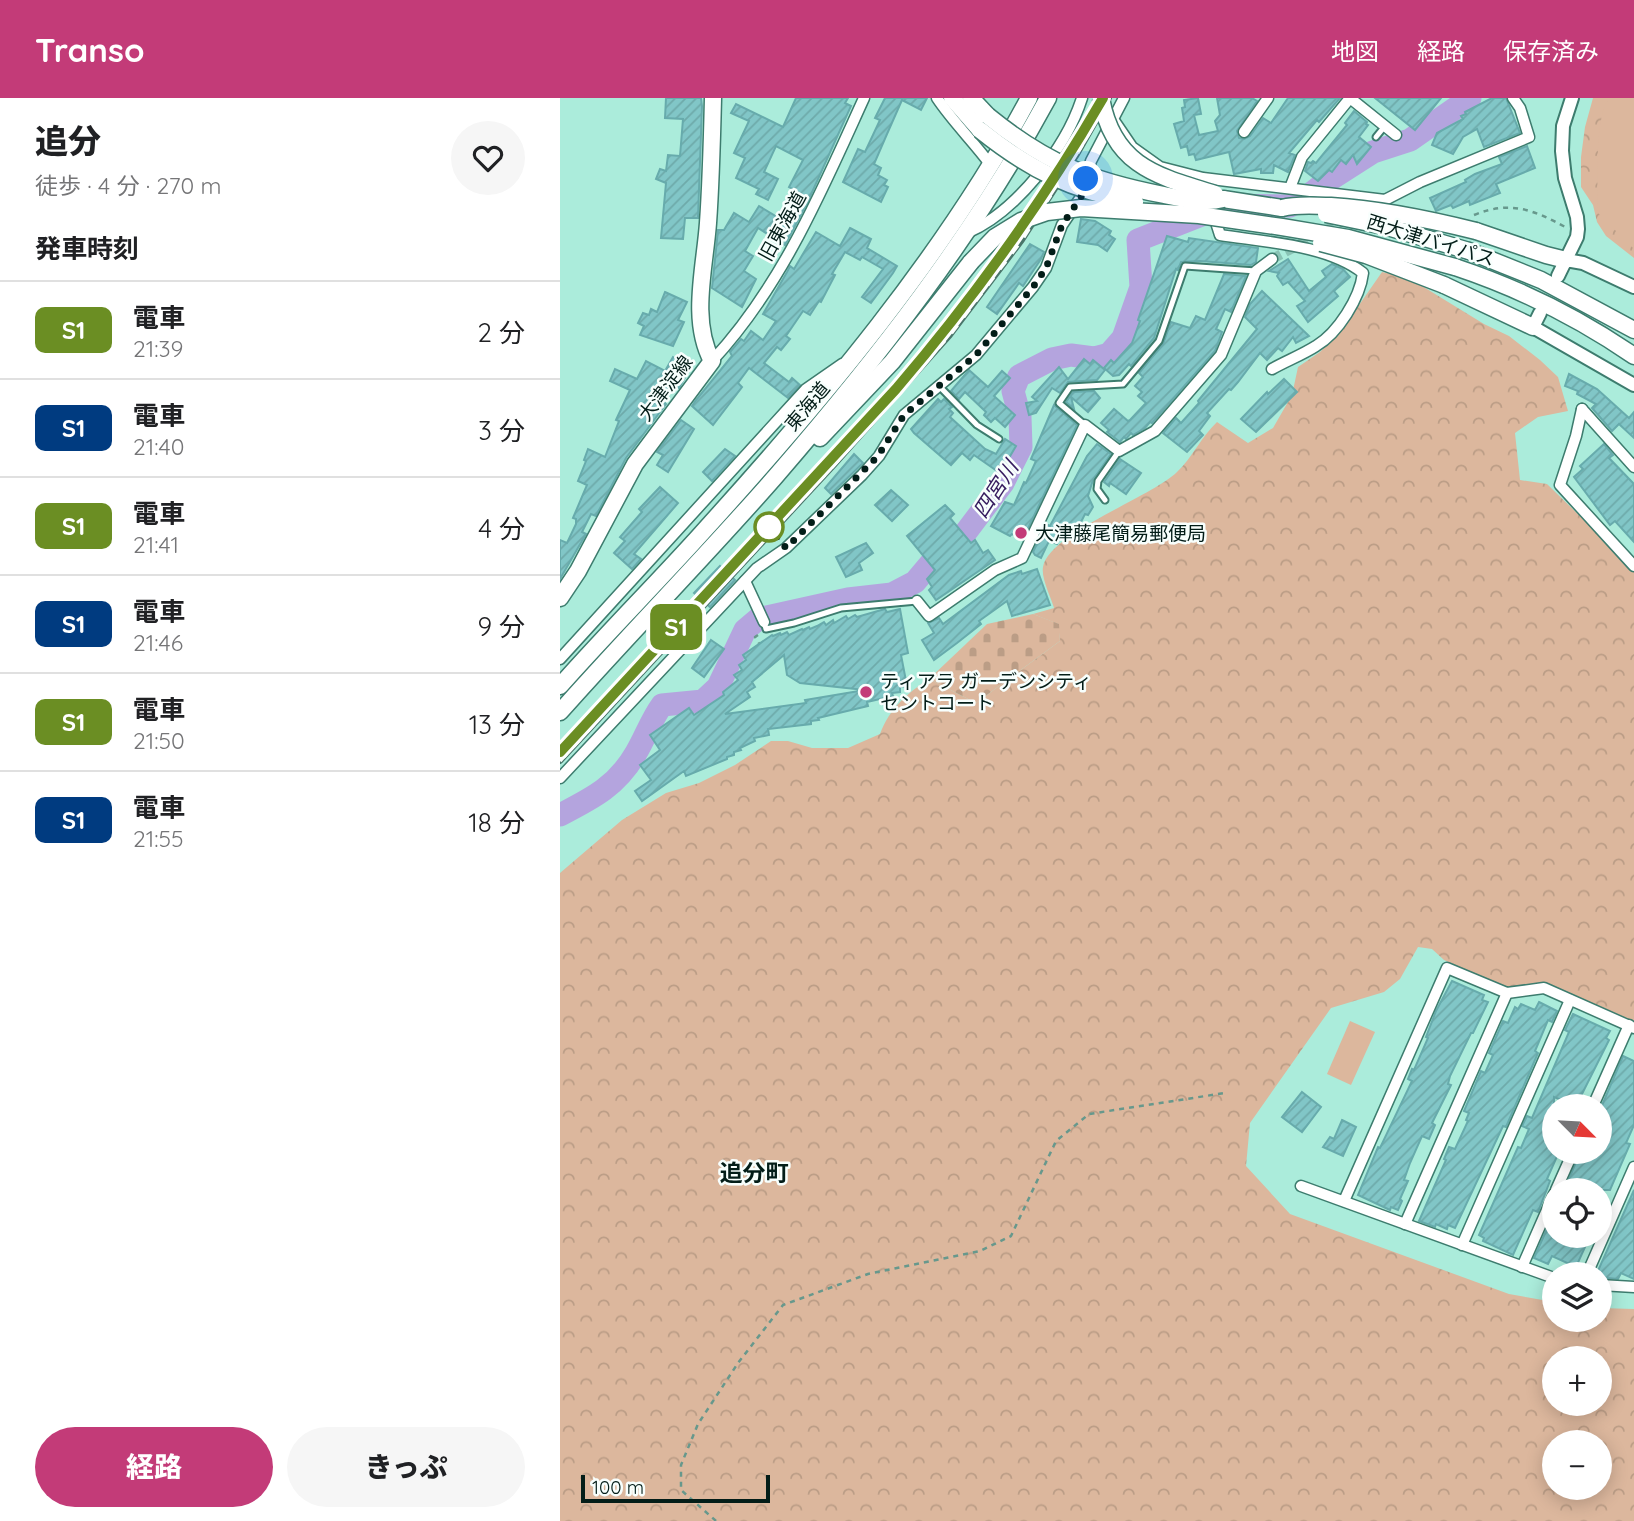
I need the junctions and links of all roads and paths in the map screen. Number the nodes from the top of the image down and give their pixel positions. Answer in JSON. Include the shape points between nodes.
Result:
{"nodes":[{"id":1,"x":713,"y":98,"type":"edge"},
{"id":2,"x":864,"y":98,"type":"edge"},
{"id":3,"x":937,"y":98,"type":"edge"},
{"id":4,"x":952,"y":98,"type":"edge"},
{"id":5,"x":971,"y":98,"type":"edge"},
{"id":6,"x":1029,"y":98,"type":"edge"},
{"id":7,"x":1048,"y":98,"type":"edge"},
{"id":8,"x":1082,"y":98,"type":"edge"},
{"id":9,"x":1101,"y":98,"type":"edge"},
{"id":10,"x":1124,"y":98,"type":"edge"},
{"id":11,"x":1268,"y":98,"type":"edge"},
{"id":12,"x":1350,"y":98,"type":"edge"},
{"id":13,"x":1513,"y":98,"type":"edge"},
{"id":14,"x":1572,"y":98,"type":"edge"},
{"id":15,"x":1113,"y":119,"type":"junction"},
{"id":16,"x":984,"y":123,"type":"junction"},
{"id":17,"x":1385,"y":126,"type":"junction"},
{"id":18,"x":1244,"y":132,"type":"dead end"},
{"id":19,"x":1396,"y":135,"type":"dead end"},
{"id":20,"x":1376,"y":137,"type":"dead end"},
{"id":21,"x":990,"y":164,"type":"junction"},
{"id":22,"x":1201,"y":178,"type":"junction"},
{"id":23,"x":1290,"y":188,"type":"junction"},
{"id":24,"x":1211,"y":206,"type":"junction"},
{"id":25,"x":1282,"y":208,"type":"junction"},
{"id":26,"x":1071,"y":213,"type":"junction"},
{"id":27,"x":1475,"y":223,"type":"junction"},
{"id":28,"x":1282,"y":227,"type":"junction"},
{"id":29,"x":967,"y":233,"type":"junction"},
{"id":30,"x":1569,"y":234,"type":"dead end"},
{"id":31,"x":1272,"y":259,"type":"tunnel mouth"},
{"id":32,"x":1566,"y":260,"type":"junction"},
{"id":33,"x":1255,"y":271,"type":"junction"},
{"id":34,"x":1558,"y":276,"type":"dead end"},
{"id":35,"x":1634,"y":287,"type":"edge"},
{"id":36,"x":1536,"y":320,"type":"joint"},
{"id":37,"x":1634,"y":330,"type":"edge"},
{"id":38,"x":1634,"y":356,"type":"edge"},
{"id":39,"x":852,"y":357,"type":"junction"},
{"id":40,"x":712,"y":361,"type":"junction"},
{"id":41,"x":1272,"y":369,"type":"dead end"},
{"id":42,"x":1634,"y":385,"type":"edge"},
{"id":43,"x":939,"y":386,"type":"junction"},
{"id":44,"x":1085,"y":425,"type":"junction"},
{"id":45,"x":999,"y":439,"type":"dead end"},
{"id":46,"x":1119,"y":451,"type":"junction"},
{"id":47,"x":1634,"y":467,"type":"edge"},
{"id":48,"x":775,"y":477,"type":"junction"},
{"id":49,"x":1105,"y":500,"type":"dead end"},
{"id":50,"x":1634,"y":566,"type":"edge"},
{"id":51,"x":745,"y":581,"type":"junction"},
{"id":52,"x":560,"y":598,"type":"edge"},
{"id":53,"x":916,"y":601,"type":"joint"},
{"id":54,"x":762,"y":618,"type":"joint"},
{"id":55,"x":560,"y":659,"type":"edge"},
{"id":56,"x":560,"y":686,"type":"edge"},
{"id":57,"x":560,"y":712,"type":"edge"},
{"id":58,"x":560,"y":778,"type":"edge"},
{"id":59,"x":1507,"y":993,"type":"junction"},
{"id":60,"x":1570,"y":1000,"type":"junction"},
{"id":61,"x":1631,"y":1027,"type":"edge"},
{"id":62,"x":1226,"y":1093,"type":"dead end"},
{"id":63,"x":1599,"y":1094,"type":"edge"},
{"id":64,"x":1634,"y":1167,"type":"edge"},
{"id":65,"x":1301,"y":1186,"type":"dead end"},
{"id":66,"x":1344,"y":1201,"type":"junction"},
{"id":67,"x":1542,"y":1221,"type":"edge"},
{"id":68,"x":1405,"y":1224,"type":"junction"},
{"id":69,"x":1462,"y":1245,"type":"junction"},
{"id":70,"x":1592,"y":1262,"type":"edge"},
{"id":71,"x":1522,"y":1266,"type":"junction"},
{"id":72,"x":1542,"y":1274,"type":"edge"},
{"id":73,"x":1612,"y":1286,"type":"edge"},
{"id":74,"x":1634,"y":1287,"type":"edge"},
{"id":75,"x":716,"y":1521,"type":"edge"}],
"edges":[{"from":1,"to":40,"type":"main road","name":"大津淀線","via":[[701,301],[701,332]]},
{"from":2,"to":40,"type":"street","name":"旧東海道","via":[[794,245],[749,315]]},
{"from":3,"to":21,"type":"street"},
{"from":4,"to":16,"type":"main road"},
{"from":5,"to":16,"type":"main road"},
{"from":6,"to":21,"type":"main road","name":"東海道"},
{"from":7,"to":29,"type":"main road","name":"東海道"},
{"from":8,"to":29,"type":"street","via":[[1073,123],[1043,169],[1000,214]]},
{"from":9,"to":24,"type":"main road","bridge":true,"via":[[1114,140],[1131,159],[1169,180],[1215,194]]},
{"from":10,"to":15,"type":"street"},
{"from":11,"to":18,"type":"street"},
{"from":12,"to":17,"type":"street"},
{"from":12,"to":23,"type":"street","via":[[1302,157]]},
{"from":13,"to":23,"type":"street","via":[[1529,137],[1420,181],[1381,202]]},
{"from":14,"to":32,"type":"street","via":[[1563,126],[1562,151],[1578,229]]},
{"from":15,"to":22,"type":"street","via":[[1132,147],[1146,158],[1160,167]]},
{"from":15,"to":26,"type":"street"},
{"from":16,"to":24,"type":"main road","bridge":true,"via":[[1087,176],[1121,187],[1214,202]]},
{"from":16,"to":24,"type":"main road","bridge":true,"via":[[1024,163],[1069,186],[1190,211]]},
{"from":17,"to":19,"type":"street"},
{"from":17,"to":20,"type":"lane"},
{"from":21,"to":39,"type":"main road","name":"東海道","via":[[919,270]]},
{"from":22,"to":23,"type":"street"},
{"from":22,"to":24,"type":"street"},
{"from":22,"to":26,"type":"street","via":[[1149,211],[1131,215]]},
{"from":24,"to":25,"type":"main road","name":"西大津バイパス"},
{"from":24,"to":28,"type":"main road","name":"西大津バイパス","bridge":true},
{"from":24,"to":41,"type":"street","bridge":true,"via":[[1220,235],[1297,247],[1348,261],[1363,273],[1352,309],[1319,345]]},
{"from":24,"to":48,"type":"main road","bridge":true,"via":[[1081,208],[1047,212],[1010,226],[971,262],[867,390]]},
{"from":25,"to":27,"type":"main road","bridge":true,"via":[[1359,208]]},
{"from":25,"to":37,"type":"main road","name":"西大津バイパス","bridge":true,"via":[[1384,226],[1469,251],[1541,280]]},
{"from":26,"to":43,"type":"street","via":[[1033,287],[976,355]]},
{"from":27,"to":30,"type":"path","via":[[1514,207],[1533,211],[1568,229]]},
{"from":27,"to":32,"type":"main road"},
{"from":28,"to":36,"type":"main road","bridge":true,"via":[[1289,237],[1366,255]]},
{"from":28,"to":38,"type":"main road","name":"西大津バイパス","bridge":true,"via":[[1369,242],[1455,267],[1555,308]]},
{"from":29,"to":48,"type":"main road","name":"東海道","via":[[900,325]]},
{"from":31,"to":33,"type":"street"},
{"from":32,"to":34,"type":"street"},
{"from":32,"to":35,"type":"street"},
{"from":33,"to":44,"type":"lane","via":[[1185,266],[1159,341],[1122,384],[1070,387],[1059,403]]},
{"from":33,"to":46,"type":"street","via":[[1221,355],[1155,431]]},
{"from":36,"to":42,"type":"street"},
{"from":39,"to":55,"type":"street","via":[[806,389]]},
{"from":39,"to":56,"type":"main road","name":"東海道","via":[[710,524]]},
{"from":40,"to":52,"type":"main road","name":"大津淀線","via":[[635,464]]},
{"from":43,"to":45,"type":"lane","via":[[977,425]]},
{"from":43,"to":51,"type":"street","via":[[904,415],[862,475]]},
{"from":44,"to":46,"type":"street"},
{"from":44,"to":53,"type":"street","via":[[1022,558],[996,570],[929,616]]},
{"from":46,"to":49,"type":"lane","via":[[1098,481],[1097,489]]},
{"from":47,"to":50,"type":"street","via":[[1582,409],[1560,485]]},
{"from":48,"to":57,"type":"main road","name":"東海道"},
{"from":51,"to":54,"type":"street"},
{"from":51,"to":58,"type":"street"},
{"from":53,"to":54,"type":"lane","via":[[841,608],[766,629]]},
{"from":59,"to":60,"type":"street","via":[[1544,988]]},
{"from":59,"to":66,"type":"street","via":[[1447,968]]},
{"from":59,"to":68,"type":"street"},
{"from":60,"to":61,"type":"street"},
{"from":60,"to":69,"type":"street"},
{"from":61,"to":63,"type":"street"},
{"from":62,"to":75,"type":"path","via":[[1089,1114],[1056,1142],[1011,1236],[981,1251],[868,1273],[783,1305],[737,1363],[698,1424],[681,1465],[681,1490]]},
{"from":64,"to":70,"type":"street"},
{"from":65,"to":66,"type":"street"},
{"from":66,"to":68,"type":"street"},
{"from":67,"to":71,"type":"street"},
{"from":68,"to":69,"type":"street"},
{"from":69,"to":71,"type":"street"},
{"from":71,"to":72,"type":"street"},
{"from":73,"to":74,"type":"street"}]}
